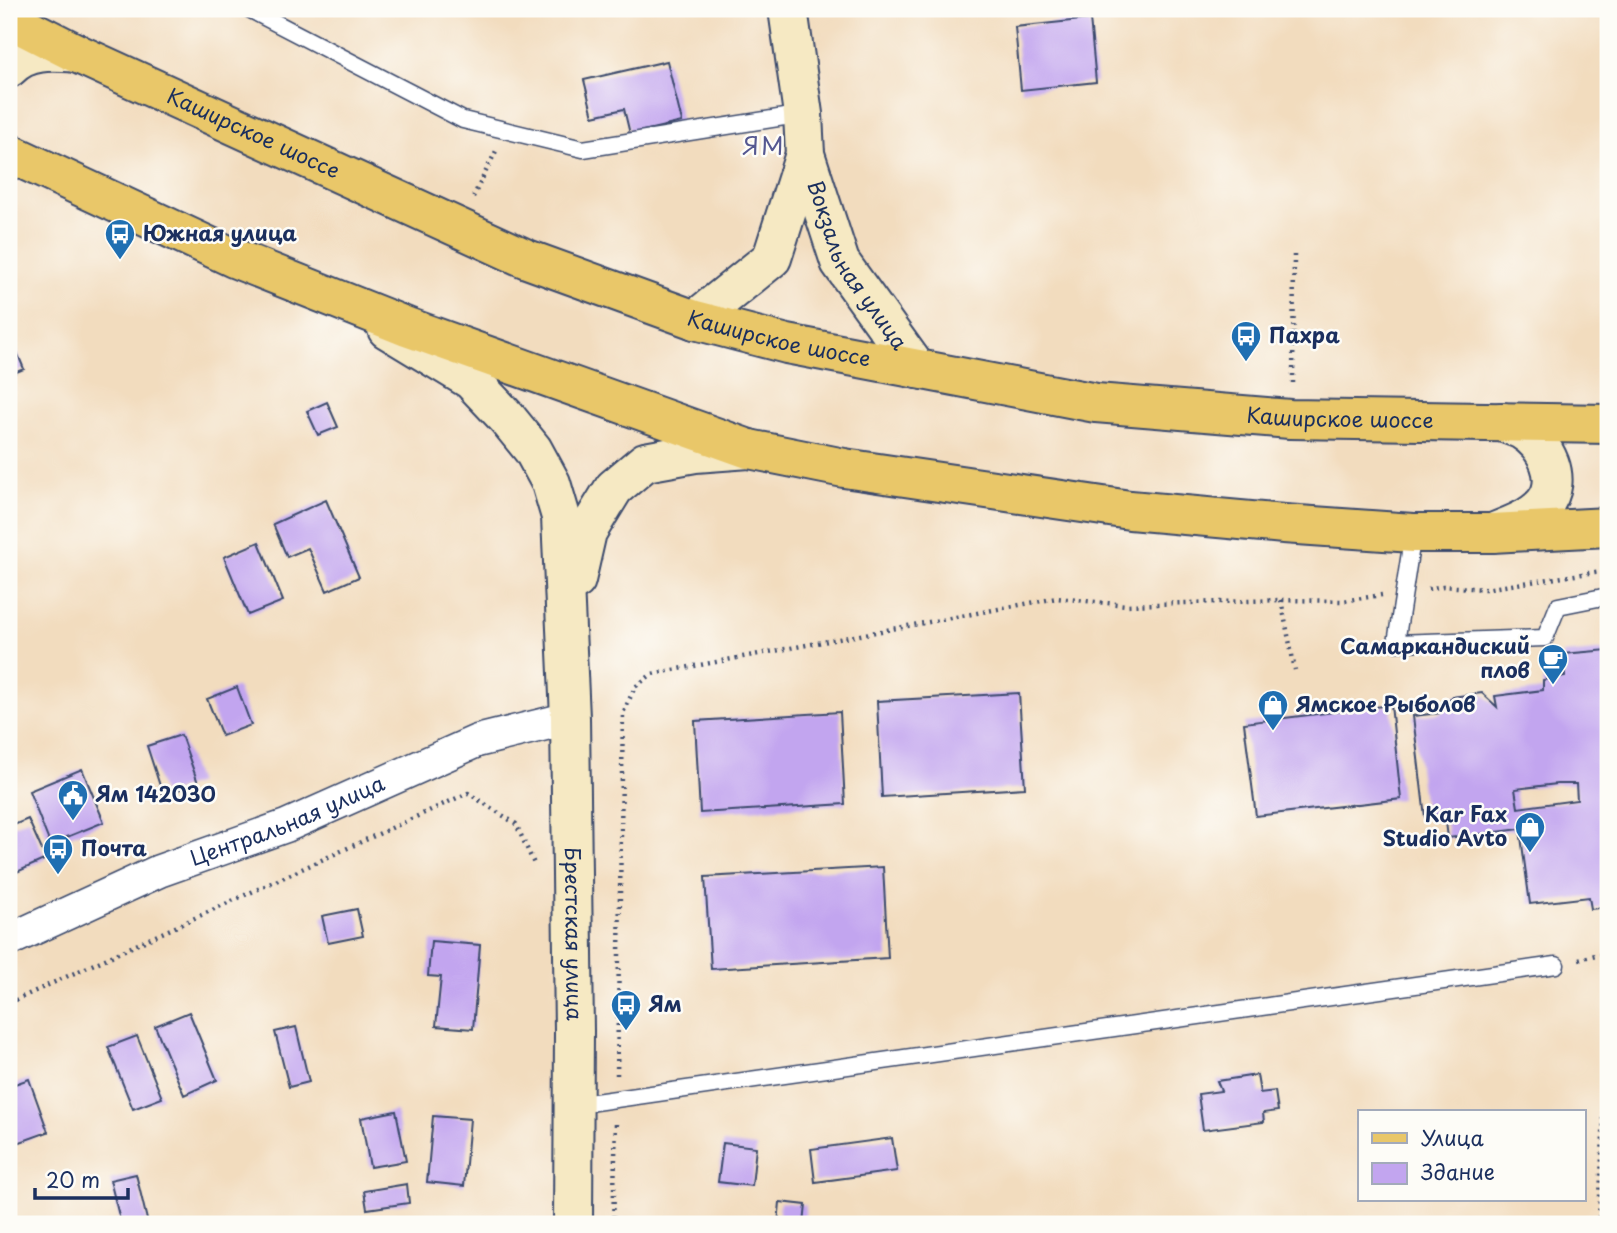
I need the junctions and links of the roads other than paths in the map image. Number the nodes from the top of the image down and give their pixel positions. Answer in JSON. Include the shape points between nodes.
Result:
{"nodes":[{"id":1,"x":249,"y":9,"type":"edge"},
{"id":2,"x":788,"y":9,"type":"edge"},
{"id":3,"x":9,"y":19,"type":"edge"},
{"id":4,"x":76,"y":53,"type":"junction"},
{"id":5,"x":9,"y":68,"type":"edge"},
{"id":6,"x":803,"y":114,"type":"junction"},
{"id":7,"x":11,"y":152,"type":"edge"},
{"id":8,"x":805,"y":154,"type":"junction"},
{"id":9,"x":337,"y":298,"type":"junction"},
{"id":10,"x":695,"y":320,"type":"junction"},
{"id":11,"x":917,"y":369,"type":"junction"},
{"id":12,"x":1502,"y":422,"type":"junction"},
{"id":13,"x":1608,"y":424,"type":"edge"},
{"id":14,"x":749,"y":449,"type":"junction"},
{"id":15,"x":1608,"y":527,"type":"edge"},
{"id":16,"x":1413,"y":533,"type":"junction"},
{"id":17,"x":1492,"y":533,"type":"junction"},
{"id":18,"x":1608,"y":596,"type":"edge"},
{"id":19,"x":567,"y":644,"type":"junction"},
{"id":20,"x":570,"y":718,"type":"junction"},
{"id":21,"x":9,"y":940,"type":"edge"},
{"id":22,"x":1556,"y":965,"type":"road end"},
{"id":23,"x":574,"y":1105,"type":"junction"},
{"id":24,"x":573,"y":1224,"type":"edge"}],
"edges":[{"from":1,"to":6,"type":"lane","via":[[463,120],[583,149]]},
{"from":2,"to":6,"type":"main road","name":"Вокзальная улица"},
{"from":3,"to":4,"type":"main road","name":"Каширское шоссе"},
{"from":4,"to":5,"type":"main road","via":[[34,53]]},
{"from":4,"to":10,"type":"main road","name":"Каширское шоссе","via":[[527,260]]},
{"from":6,"to":8,"type":"main road","name":"Вокзальная улица"},
{"from":7,"to":9,"type":"main road","via":[[234,257]]},
{"from":8,"to":10,"type":"main road","name":"Вокзальная улица","via":[[772,258]]},
{"from":8,"to":11,"type":"main road","name":"Вокзальная улица","via":[[840,262]]},
{"from":9,"to":14,"type":"main road"},
{"from":9,"to":19,"type":"main road","name":"Брестская улица","via":[[471,380],[533,450],[551,483],[561,517]]},
{"from":10,"to":11,"type":"main road","name":"Каширское шоссе"},
{"from":11,"to":12,"type":"main road","name":"Каширское шоссе","via":[[1096,403],[1290,419]]},
{"from":12,"to":13,"type":"main road","name":"Каширское шоссе"},
{"from":12,"to":17,"type":"main road","via":[[1523,431],[1547,456],[1552,489],[1533,513]]},
{"from":14,"to":16,"type":"main road","via":[[844,468],[1130,510]]},
{"from":14,"to":19,"type":"main road","name":"Брестская улица","via":[[645,462],[614,488],[587,532]]},
{"from":15,"to":17,"type":"main road"},
{"from":16,"to":17,"type":"main road"},
{"from":16,"to":18,"type":"lane","via":[[1396,643],[1545,638],[1558,606]]},
{"from":19,"to":20,"type":"main road","name":"Брестская улица"},
{"from":20,"to":21,"type":"street","name":"Центральная улица","via":[[477,741],[286,826],[159,871]]},
{"from":20,"to":23,"type":"main road","name":"Брестская улица"},
{"from":22,"to":23,"type":"lane"},
{"from":23,"to":24,"type":"main road","name":"Брестская улица"}]}
